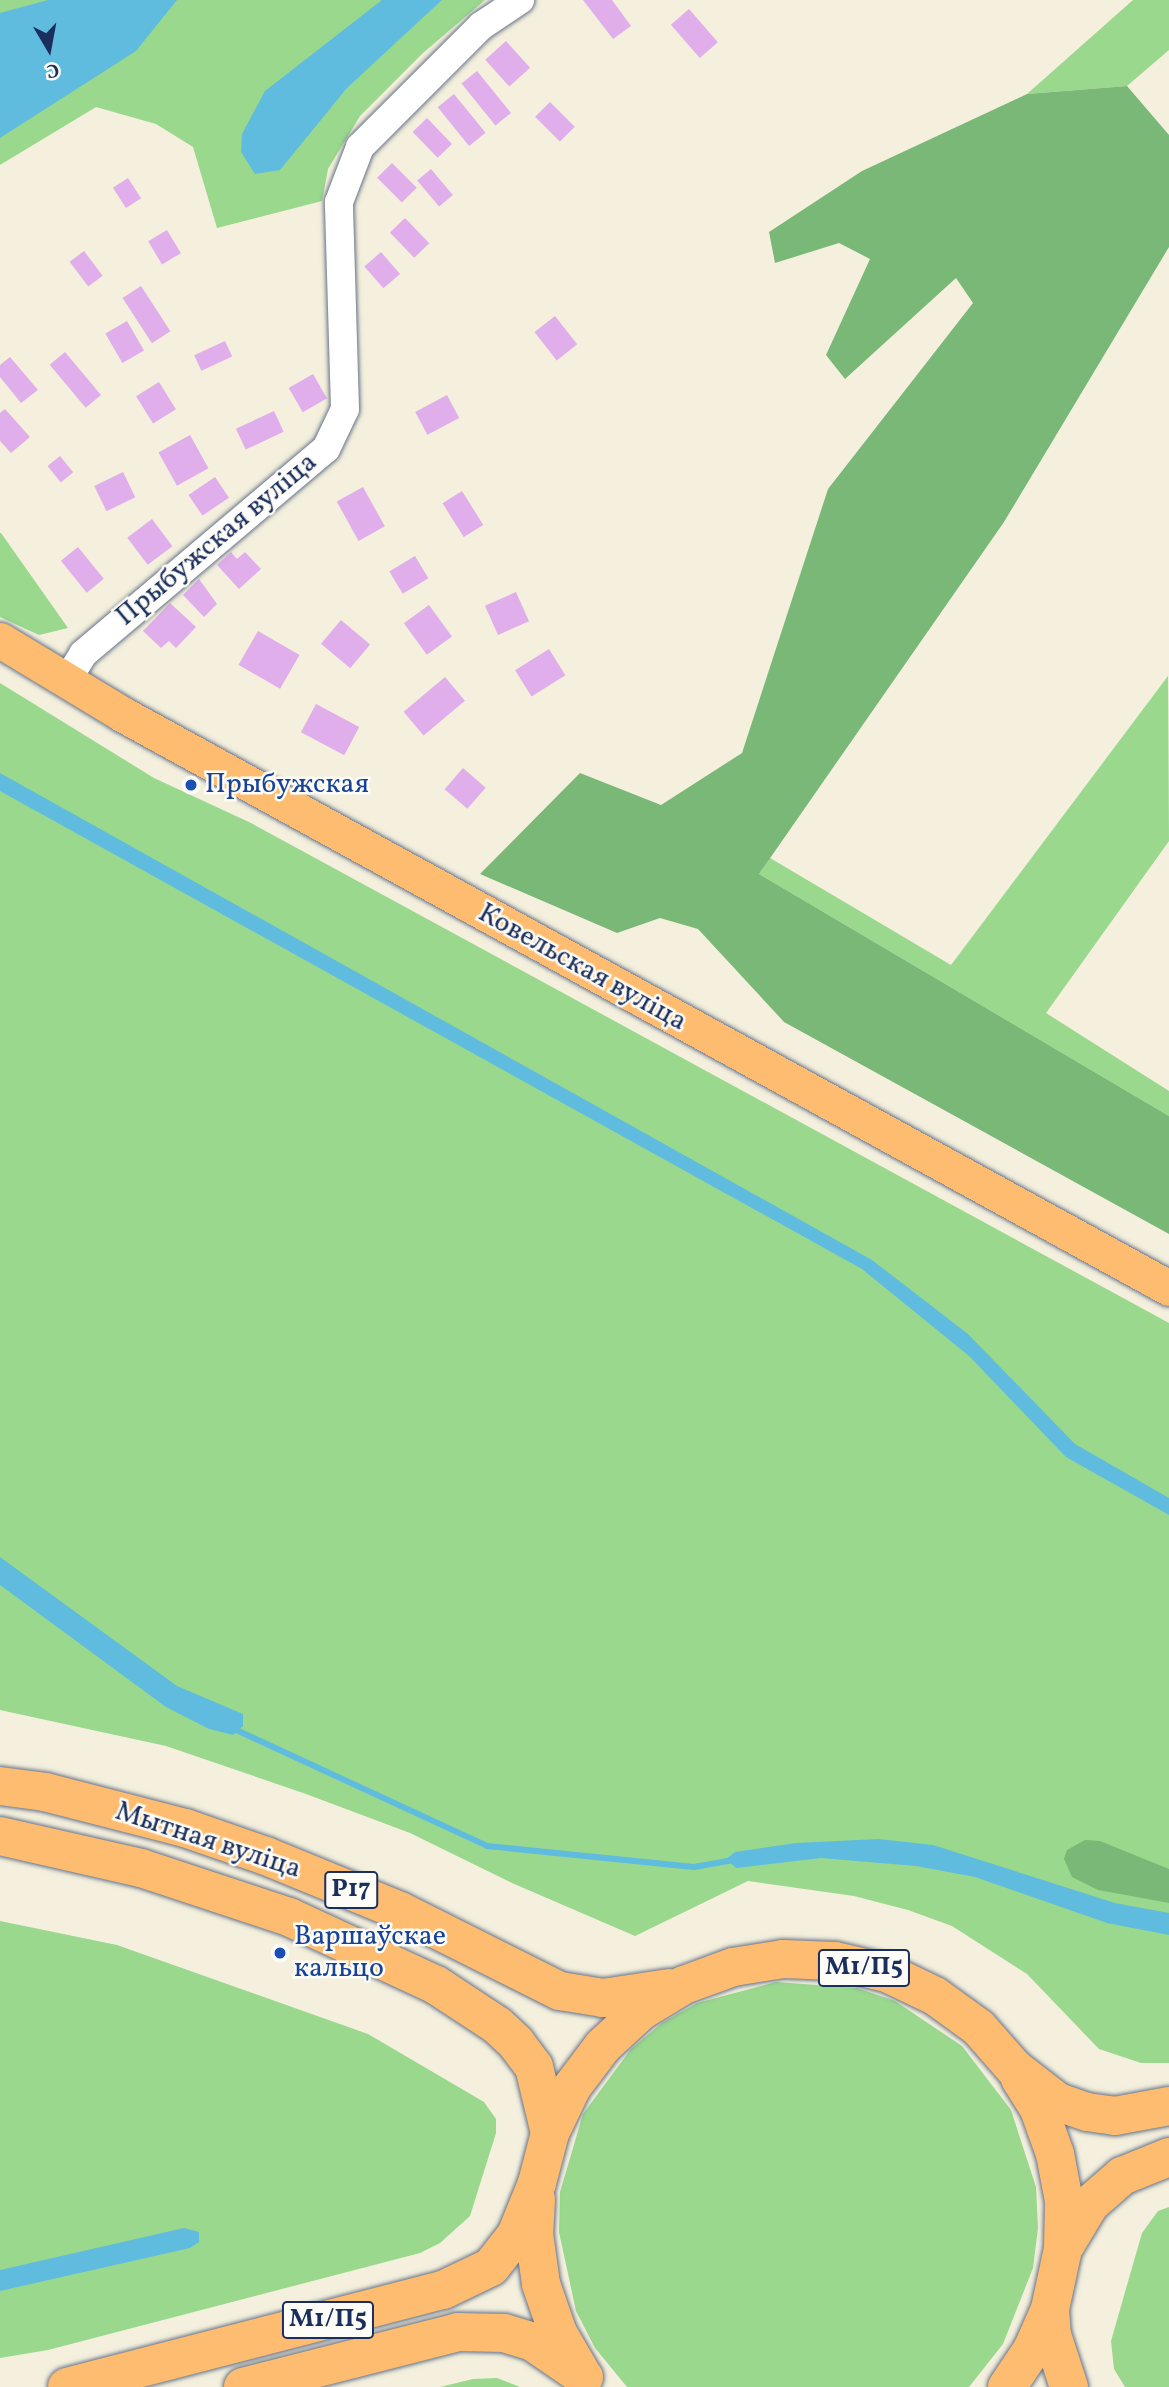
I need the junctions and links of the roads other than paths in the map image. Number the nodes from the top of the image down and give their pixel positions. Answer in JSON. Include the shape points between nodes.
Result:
{"nodes":[{"id":1,"x":520,"y":0,"type":"edge"},
{"id":2,"x":0,"y":640,"type":"edge"},
{"id":3,"x":67,"y":680,"type":"junction"},
{"id":4,"x":1169,"y":1289,"type":"edge"},
{"id":5,"x":0,"y":1786,"type":"edge"},
{"id":6,"x":0,"y":1836,"type":"edge"},
{"id":7,"x":684,"y":1985,"type":"junction"},
{"id":8,"x":1014,"y":2068,"type":"junction"},
{"id":9,"x":1169,"y":2106,"type":"edge"},
{"id":10,"x":550,"y":2133,"type":"junction"},
{"id":11,"x":1169,"y":2157,"type":"edge"},
{"id":12,"x":537,"y":2183,"type":"junction"},
{"id":13,"x":1063,"y":2249,"type":"junction"},
{"id":14,"x":1050,"y":2309,"type":"junction"},
{"id":15,"x":588,"y":2382,"type":"edge"},
{"id":16,"x":67,"y":2387,"type":"edge"},
{"id":17,"x":243,"y":2387,"type":"edge"},
{"id":18,"x":1007,"y":2387,"type":"edge"},
{"id":19,"x":1069,"y":2387,"type":"edge"}],
"edges":[{"from":1,"to":3,"type":"street","name":"Прыбужская вуліца","via":[[481,26],[360,147],[339,202],[345,409],[326,449],[83,654]]},
{"from":2,"to":3,"type":"main road","name":"Ковельская вуліца"},
{"from":3,"to":4,"type":"main road","name":"Ковельская вуліца"},
{"from":5,"to":7,"type":"highway","name":"Мытная вуліца","number":"Р17","via":[[45,1792],[184,1828],[266,1856],[400,1911],[560,1991],[603,1998]]},
{"from":6,"to":10,"type":"highway","name":"Мытная вуліца","number":"Р17","via":[[141,1868],[289,1917],[436,1985],[516,2043],[534,2067]]},
{"from":7,"to":8,"type":"highway","number":"М1/П5","via":[[733,1967],[783,1959],[835,1961],[887,1973],[936,1996],[978,2028]]},
{"from":7,"to":10,"type":"highway","number":"М1/П5","via":[[640,2011],[603,2046],[572,2087]]},
{"from":8,"to":9,"type":"highway","number":"М1/П5","via":[[1058,2102],[1087,2112],[1115,2116]]},
{"from":8,"to":13,"type":"highway","number":"М1/П5","via":[[1039,2109],[1055,2154],[1063,2201]]},
{"from":10,"to":12,"type":"highway","number":"М1/П5"},
{"from":11,"to":13,"type":"highway","number":"М1/П5","via":[[1114,2183],[1090,2204]]},
{"from":12,"to":15,"type":"highway","number":"М1/П5","via":[[534,2234],[541,2284],[558,2333]]},
{"from":12,"to":16,"type":"highway","number":"М1/П5","via":[[516,2235],[491,2267],[443,2290]]},
{"from":13,"to":14,"type":"highway","number":"М1/П5"},
{"from":14,"to":18,"type":"highway","number":"М1/П5","via":[[1032,2350]]},
{"from":14,"to":19,"type":"highway","via":[[1054,2346]]},
{"from":15,"to":17,"type":"highway","number":"М1/П5","via":[[533,2342],[504,2333],[458,2332]]}]}
